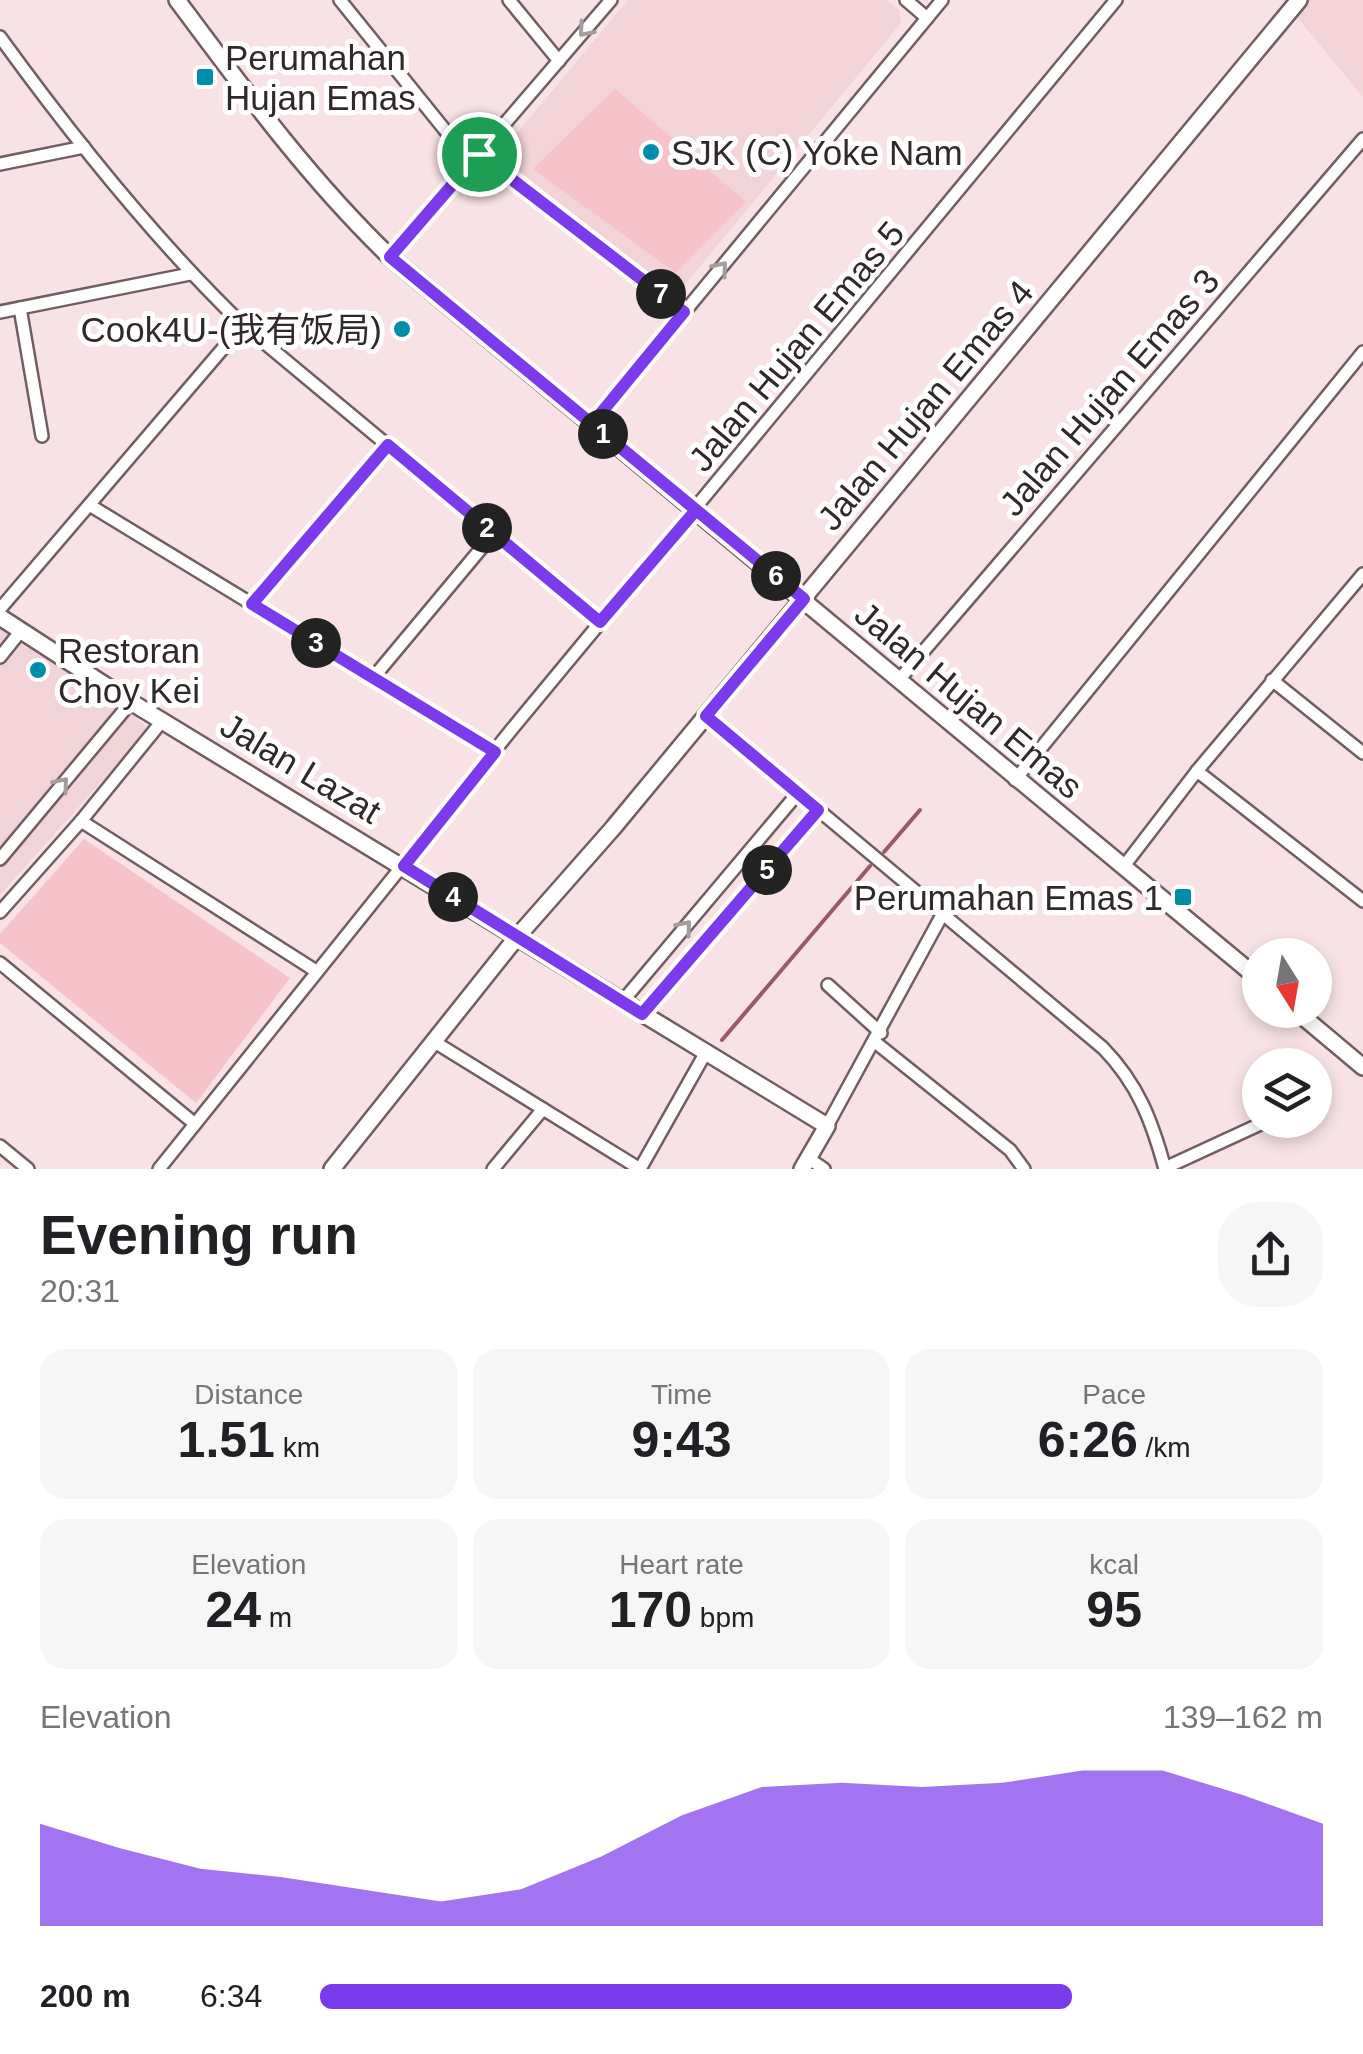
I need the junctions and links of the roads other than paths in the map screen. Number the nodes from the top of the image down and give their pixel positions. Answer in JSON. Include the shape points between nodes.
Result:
{"nodes":[{"id":1,"x":177,"y":0,"type":"edge"},
{"id":2,"x":340,"y":0,"type":"edge"},
{"id":3,"x":509,"y":0,"type":"edge"},
{"id":4,"x":611,"y":0,"type":"edge"},
{"id":5,"x":906,"y":0,"type":"edge"},
{"id":6,"x":942,"y":0,"type":"edge"},
{"id":7,"x":1116,"y":0,"type":"edge"},
{"id":8,"x":1299,"y":0,"type":"edge"},
{"id":9,"x":928,"y":18,"type":"junction"},
{"id":10,"x":0,"y":37,"type":"edge"},
{"id":11,"x":559,"y":60,"type":"junction"},
{"id":12,"x":84,"y":147,"type":"junction"},
{"id":13,"x":1361,"y":148,"type":"edge"},
{"id":14,"x":479,"y":154,"type":"junction"},
{"id":15,"x":0,"y":164,"type":"edge"},
{"id":16,"x":390,"y":257,"type":"junction"},
{"id":17,"x":190,"y":274,"type":"junction"},
{"id":18,"x":20,"y":308,"type":"junction"},
{"id":19,"x":0,"y":312,"type":"edge"},
{"id":20,"x":684,"y":312,"type":"junction"},
{"id":21,"x":243,"y":326,"type":"junction"},
{"id":22,"x":1363,"y":352,"type":"edge"},
{"id":23,"x":592,"y":424,"type":"junction"},
{"id":24,"x":42,"y":436,"type":"dead end"},
{"id":25,"x":388,"y":445,"type":"junction"},
{"id":26,"x":91,"y":506,"type":"junction"},
{"id":27,"x":696,"y":510,"type":"junction"},
{"id":28,"x":494,"y":534,"type":"junction"},
{"id":29,"x":1360,"y":584,"type":"edge"},
{"id":30,"x":804,"y":599,"type":"junction"},
{"id":31,"x":252,"y":604,"type":"junction"},
{"id":32,"x":0,"y":609,"type":"edge"},
{"id":33,"x":0,"y":618,"type":"edge"},
{"id":34,"x":600,"y":622,"type":"junction"},
{"id":35,"x":20,"y":632,"type":"junction"},
{"id":36,"x":0,"y":656,"type":"edge"},
{"id":37,"x":373,"y":678,"type":"junction"},
{"id":38,"x":1272,"y":680,"type":"junction"},
{"id":39,"x":898,"y":681,"type":"junction"},
{"id":40,"x":130,"y":702,"type":"junction"},
{"id":41,"x":706,"y":716,"type":"junction"},
{"id":42,"x":162,"y":720,"type":"junction"},
{"id":43,"x":495,"y":752,"type":"junction"},
{"id":44,"x":1363,"y":753,"type":"edge"},
{"id":45,"x":1196,"y":771,"type":"junction"},
{"id":46,"x":1015,"y":780,"type":"junction"},
{"id":47,"x":798,"y":794,"type":"junction"},
{"id":48,"x":818,"y":810,"type":"junction"},
{"id":49,"x":81,"y":820,"type":"junction"},
{"id":50,"x":0,"y":858,"type":"edge"},
{"id":51,"x":404,"y":866,"type":"junction"},
{"id":52,"x":1124,"y":866,"type":"junction"},
{"id":53,"x":1363,"y":902,"type":"edge"},
{"id":54,"x":0,"y":912,"type":"edge"},
{"id":55,"x":942,"y":915,"type":"junction"},
{"id":56,"x":517,"y":937,"type":"junction"},
{"id":57,"x":0,"y":963,"type":"edge"},
{"id":58,"x":1242,"y":965,"type":"edge"},
{"id":59,"x":316,"y":971,"type":"junction"},
{"id":60,"x":828,"y":985,"type":"dead end"},
{"id":61,"x":622,"y":1002,"type":"junction"},
{"id":62,"x":642,"y":1014,"type":"junction"},
{"id":63,"x":1316,"y":1028,"type":"edge"},
{"id":64,"x":878,"y":1037,"type":"junction"},
{"id":65,"x":433,"y":1041,"type":"junction"},
{"id":66,"x":706,"y":1052,"type":"junction"},
{"id":67,"x":1363,"y":1067,"type":"edge"},
{"id":68,"x":543,"y":1109,"type":"junction"},
{"id":69,"x":195,"y":1124,"type":"junction"},
{"id":70,"x":827,"y":1126,"type":"junction"},
{"id":71,"x":1242,"y":1132,"type":"edge"},
{"id":72,"x":0,"y":1146,"type":"edge"},
{"id":73,"x":805,"y":1164,"type":"edge"},
{"id":74,"x":1165,"y":1168,"type":"edge"},
{"id":75,"x":28,"y":1169,"type":"edge"},
{"id":76,"x":158,"y":1169,"type":"edge"},
{"id":77,"x":332,"y":1169,"type":"edge"},
{"id":78,"x":493,"y":1169,"type":"edge"},
{"id":79,"x":640,"y":1169,"type":"edge"},
{"id":80,"x":824,"y":1169,"type":"edge"},
{"id":81,"x":1024,"y":1169,"type":"edge"}],
"edges":[{"from":1,"to":16,"type":"street","name":"Jalan Hujan Emas","via":[[282,140]]},
{"from":2,"to":14,"type":"street","via":[[453,140]]},
{"from":3,"to":11,"type":"street"},
{"from":4,"to":11,"type":"street","one_way":true},
{"from":5,"to":9,"type":"street"},
{"from":6,"to":9,"type":"street"},
{"from":7,"to":27,"type":"street","name":"Jalan Hujan Emas 5"},
{"from":8,"to":30,"type":"street","name":"Jalan Hujan Emas 4"},
{"from":20,"to":9,"type":"street","one_way":true},
{"from":10,"to":12,"type":"street"},
{"from":11,"to":14,"type":"street"},
{"from":12,"to":15,"type":"street"},
{"from":12,"to":17,"type":"street"},
{"from":13,"to":39,"type":"street","name":"Jalan Hujan Emas 3"},
{"from":14,"to":16,"type":"street"},
{"from":14,"to":20,"type":"street"},
{"from":16,"to":23,"type":"street","name":"Jalan Hujan Emas"},
{"from":17,"to":18,"type":"street"},
{"from":17,"to":21,"type":"street"},
{"from":18,"to":19,"type":"street"},
{"from":18,"to":24,"type":"street"},
{"from":20,"to":23,"type":"street"},
{"from":21,"to":25,"type":"street"},
{"from":21,"to":26,"type":"street"},
{"from":22,"to":46,"type":"street"},
{"from":23,"to":27,"type":"street","name":"Jalan Hujan Emas"},
{"from":25,"to":28,"type":"street"},
{"from":25,"to":31,"type":"street"},
{"from":26,"to":31,"type":"street"},
{"from":26,"to":32,"type":"street"},
{"from":27,"to":30,"type":"street","name":"Jalan Hujan Emas"},
{"from":27,"to":34,"type":"street","name":"Jalan Hujan Emas 5"},
{"from":28,"to":34,"type":"street"},
{"from":28,"to":37,"type":"street"},
{"from":29,"to":38,"type":"street"},
{"from":30,"to":39,"type":"street","name":"Jalan Hujan Emas"},
{"from":30,"to":41,"type":"street","name":"Jalan Hujan Emas 4"},
{"from":31,"to":37,"type":"street"},
{"from":33,"to":35,"type":"street","name":"Jalan Lazat"},
{"from":34,"to":43,"type":"street","name":"Jalan Hujan Emas 5"},
{"from":35,"to":36,"type":"street"},
{"from":35,"to":40,"type":"street","name":"Jalan Lazat"},
{"from":37,"to":43,"type":"street"},
{"from":38,"to":44,"type":"street"},
{"from":38,"to":45,"type":"street"},
{"from":39,"to":46,"type":"street","name":"Jalan Hujan Emas"},
{"from":40,"to":42,"type":"street","name":"Jalan Lazat"},
{"from":50,"to":40,"type":"street","one_way":true},
{"from":41,"to":47,"type":"street"},
{"from":41,"to":56,"type":"street","name":"Jalan Hujan Emas 4"},
{"from":42,"to":49,"type":"street"},
{"from":42,"to":51,"type":"street","name":"Jalan Lazat"},
{"from":43,"to":51,"type":"street","name":"Jalan Hujan Emas 5"},
{"from":45,"to":52,"type":"street"},
{"from":45,"to":53,"type":"street"},
{"from":46,"to":52,"type":"street","name":"Jalan Hujan Emas"},
{"from":47,"to":48,"type":"street"},
{"from":61,"to":47,"type":"street","one_way":true},
{"from":48,"to":55,"type":"street"},
{"from":48,"to":62,"type":"street"},
{"from":49,"to":54,"type":"street"},
{"from":49,"to":59,"type":"street"},
{"from":51,"to":56,"type":"street","name":"Jalan Lazat"},
{"from":51,"to":59,"type":"street","name":"Jalan Hujan Emas 5"},
{"from":52,"to":58,"type":"street","name":"Jalan Hujan Emas"},
{"from":55,"to":64,"type":"street"},
{"from":55,"to":74,"type":"street","via":[[1128,1074]]},
{"from":56,"to":61,"type":"street","name":"Jalan Lazat"},
{"from":56,"to":65,"type":"street","name":"Jalan Hujan Emas 4"},
{"from":57,"to":69,"type":"street"},
{"from":59,"to":69,"type":"street","name":"Jalan Hujan Emas 5"},
{"from":60,"to":64,"type":"street"},
{"from":61,"to":62,"type":"street","name":"Jalan Lazat"},
{"from":62,"to":66,"type":"street","name":"Jalan Lazat"},
{"from":63,"to":67,"type":"street"},
{"from":64,"to":70,"type":"street"},
{"from":64,"to":81,"type":"street"},
{"from":65,"to":68,"type":"street"},
{"from":65,"to":77,"type":"street","name":"Jalan Hujan Emas 4"},
{"from":66,"to":70,"type":"street","name":"Jalan Lazat"},
{"from":66,"to":79,"type":"street"},
{"from":68,"to":78,"type":"street"},
{"from":68,"to":79,"type":"street"},
{"from":69,"to":76,"type":"street","name":"Jalan Hujan Emas 5"},
{"from":70,"to":73,"type":"street"},
{"from":71,"to":74,"type":"street"},
{"from":72,"to":75,"type":"street"},
{"from":73,"to":80,"type":"street"}]}
